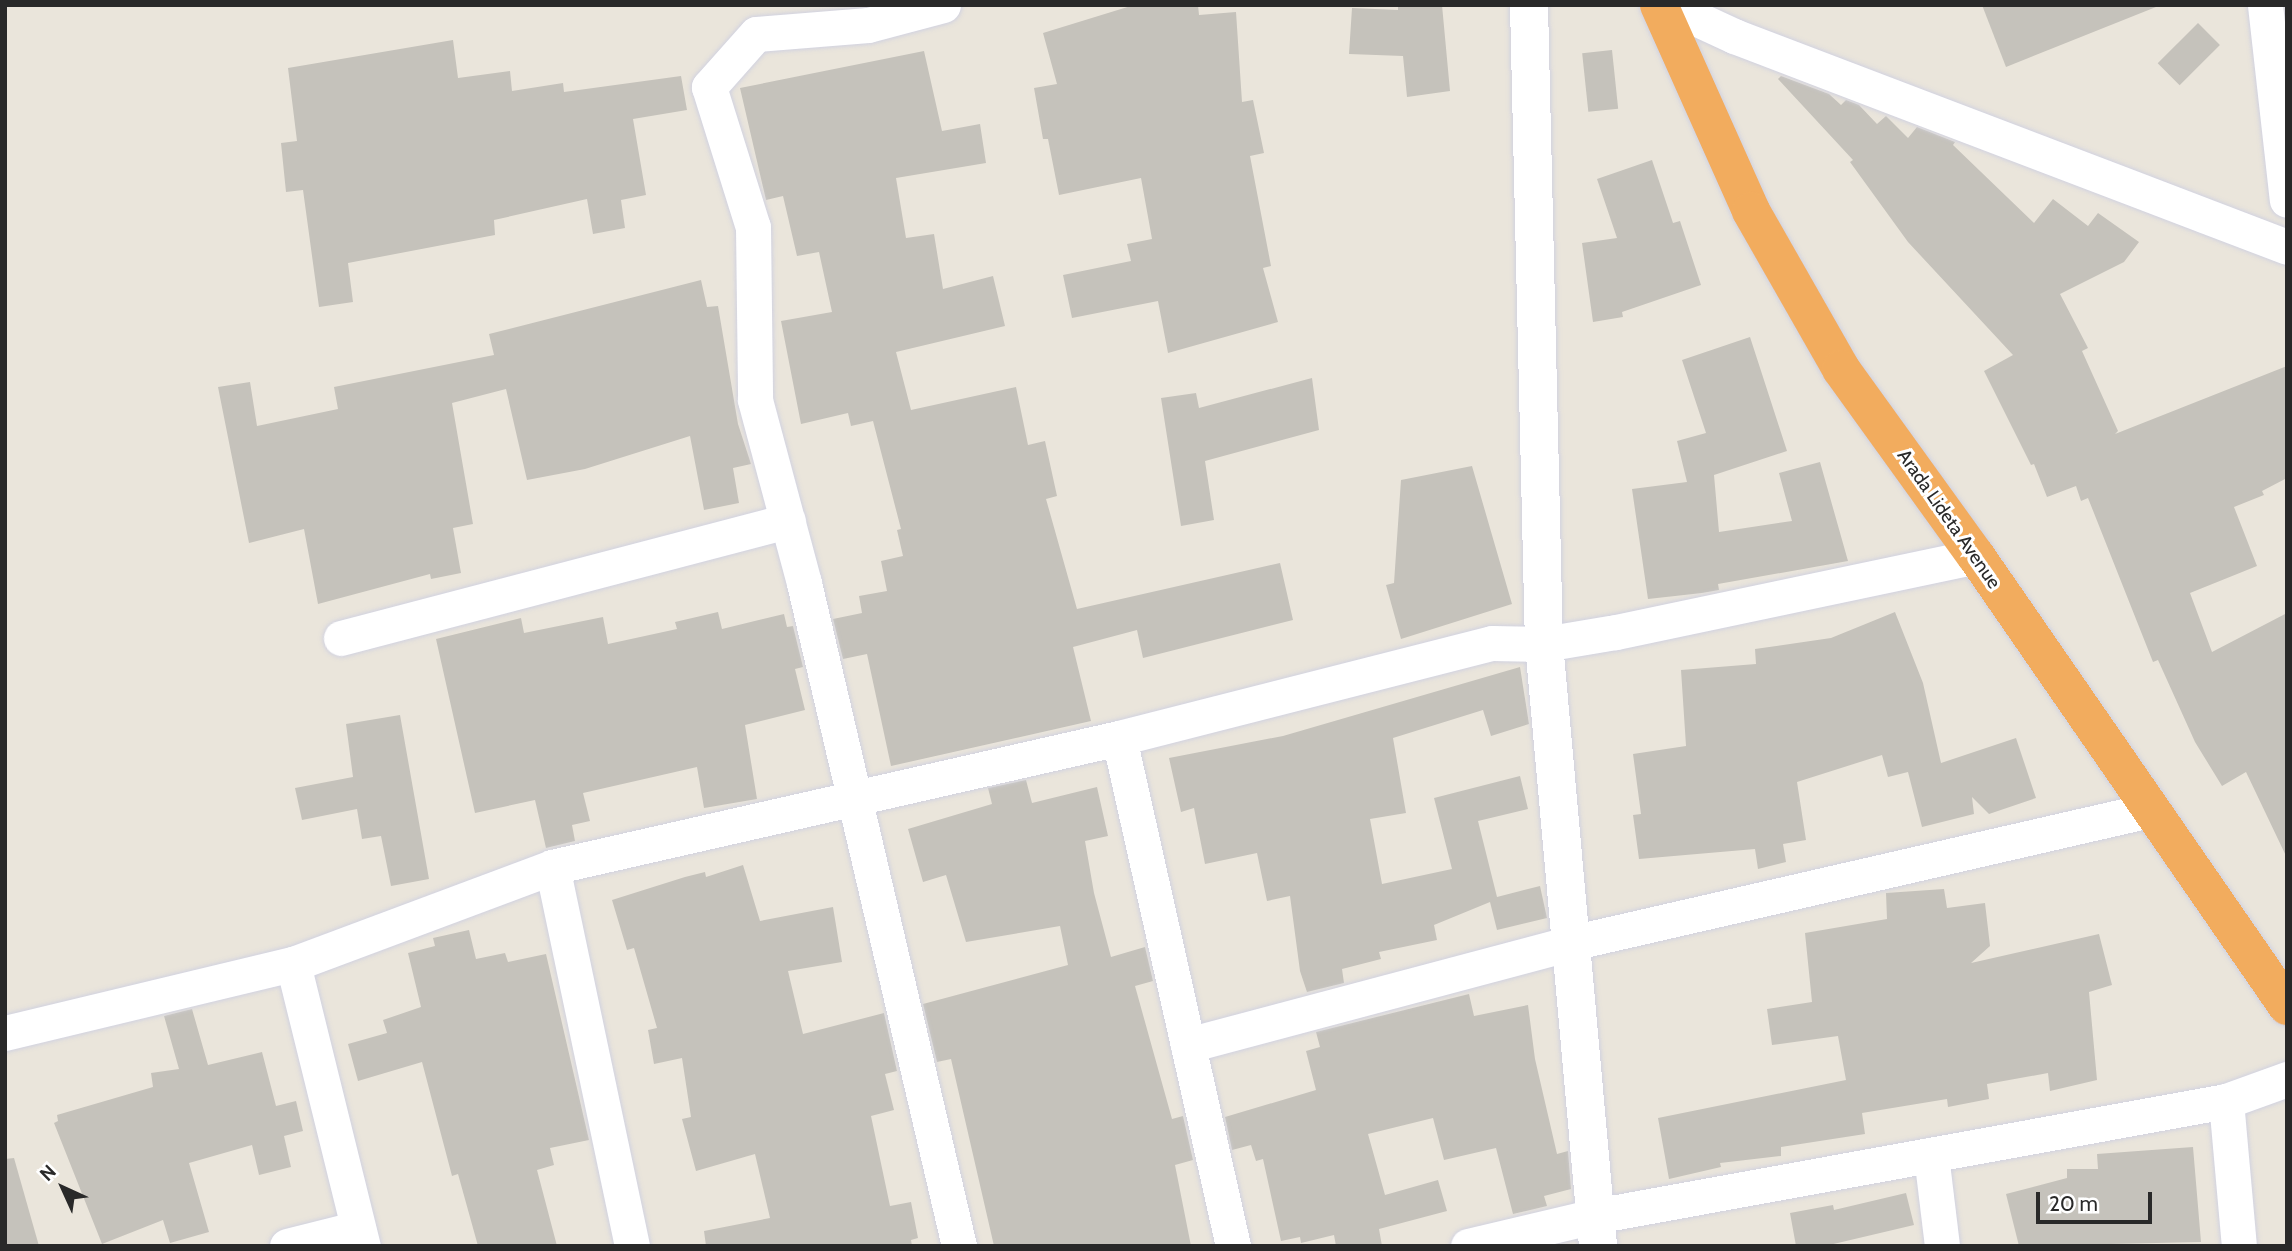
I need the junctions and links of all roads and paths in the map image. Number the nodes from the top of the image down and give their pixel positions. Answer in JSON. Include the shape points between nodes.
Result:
{"nodes":[{"id":1,"x":943,"y":5,"type":"edge"},
{"id":2,"x":1529,"y":5,"type":"edge"},
{"id":3,"x":1659,"y":5,"type":"edge"},
{"id":4,"x":1667,"y":5,"type":"edge"},
{"id":5,"x":2265,"y":5,"type":"edge"},
{"id":6,"x":2287,"y":200,"type":"edge"},
{"id":7,"x":2287,"y":247,"type":"edge"},
{"id":8,"x":788,"y":522,"type":"junction"},
{"id":9,"x":1976,"y":556,"type":"junction"},
{"id":10,"x":341,"y":638,"type":"dead end"},
{"id":11,"x":1544,"y":644,"type":"junction"},
{"id":12,"x":1119,"y":738,"type":"junction"},
{"id":13,"x":852,"y":797,"type":"junction"},
{"id":14,"x":2150,"y":810,"type":"junction"},
{"id":15,"x":552,"y":866,"type":"junction"},
{"id":16,"x":1571,"y":943,"type":"junction"},
{"id":17,"x":293,"y":964,"type":"junction"},
{"id":18,"x":2287,"y":1006,"type":"edge"},
{"id":19,"x":5,"y":1033,"type":"edge"},
{"id":20,"x":1188,"y":1045,"type":"junction"},
{"id":21,"x":2287,"y":1079,"type":"edge"},
{"id":22,"x":2226,"y":1101,"type":"junction"},
{"id":23,"x":1931,"y":1155,"type":"junction"},
{"id":24,"x":1596,"y":1231,"type":"edge"},
{"id":25,"x":361,"y":1237,"type":"edge"},
{"id":26,"x":287,"y":1246,"type":"edge"},
{"id":27,"x":632,"y":1246,"type":"edge"},
{"id":28,"x":960,"y":1246,"type":"edge"},
{"id":29,"x":1233,"y":1246,"type":"edge"},
{"id":30,"x":1468,"y":1246,"type":"edge"},
{"id":31,"x":1942,"y":1246,"type":"edge"},
{"id":32,"x":2239,"y":1246,"type":"edge"}],
"edges":[{"from":1,"to":8,"type":"street","via":[[868,25],[756,34],[709,88],[753,227],[755,400]]},
{"from":2,"to":11,"type":"main road"},
{"from":3,"to":9,"type":"highway","name":"Arada Lideta Avenue","via":[[1751,211],[1841,369]]},
{"from":4,"to":7,"type":"street","via":[[1734,36]]},
{"from":5,"to":6,"type":"street"},
{"from":8,"to":10,"type":"street"},
{"from":8,"to":13,"type":"street"},
{"from":9,"to":11,"type":"street"},
{"from":9,"to":14,"type":"highway","name":"Arada Lideta Avenue"},
{"from":11,"to":12,"type":"street","via":[[1492,643]]},
{"from":11,"to":16,"type":"main road"},
{"from":12,"to":13,"type":"street"},
{"from":12,"to":20,"type":"street"},
{"from":13,"to":15,"type":"street"},
{"from":13,"to":28,"type":"street"},
{"from":14,"to":16,"type":"street"},
{"from":14,"to":18,"type":"highway","name":"Arada Lideta Avenue"},
{"from":15,"to":17,"type":"street"},
{"from":15,"to":27,"type":"street"},
{"from":16,"to":20,"type":"street"},
{"from":16,"to":24,"type":"main road"},
{"from":17,"to":19,"type":"street"},
{"from":17,"to":25,"type":"street"},
{"from":20,"to":29,"type":"street"},
{"from":21,"to":22,"type":"street"},
{"from":22,"to":23,"type":"street"},
{"from":22,"to":32,"type":"street"},
{"from":23,"to":24,"type":"street"},
{"from":23,"to":31,"type":"street"},
{"from":24,"to":30,"type":"street"},
{"from":25,"to":26,"type":"street"}]}
